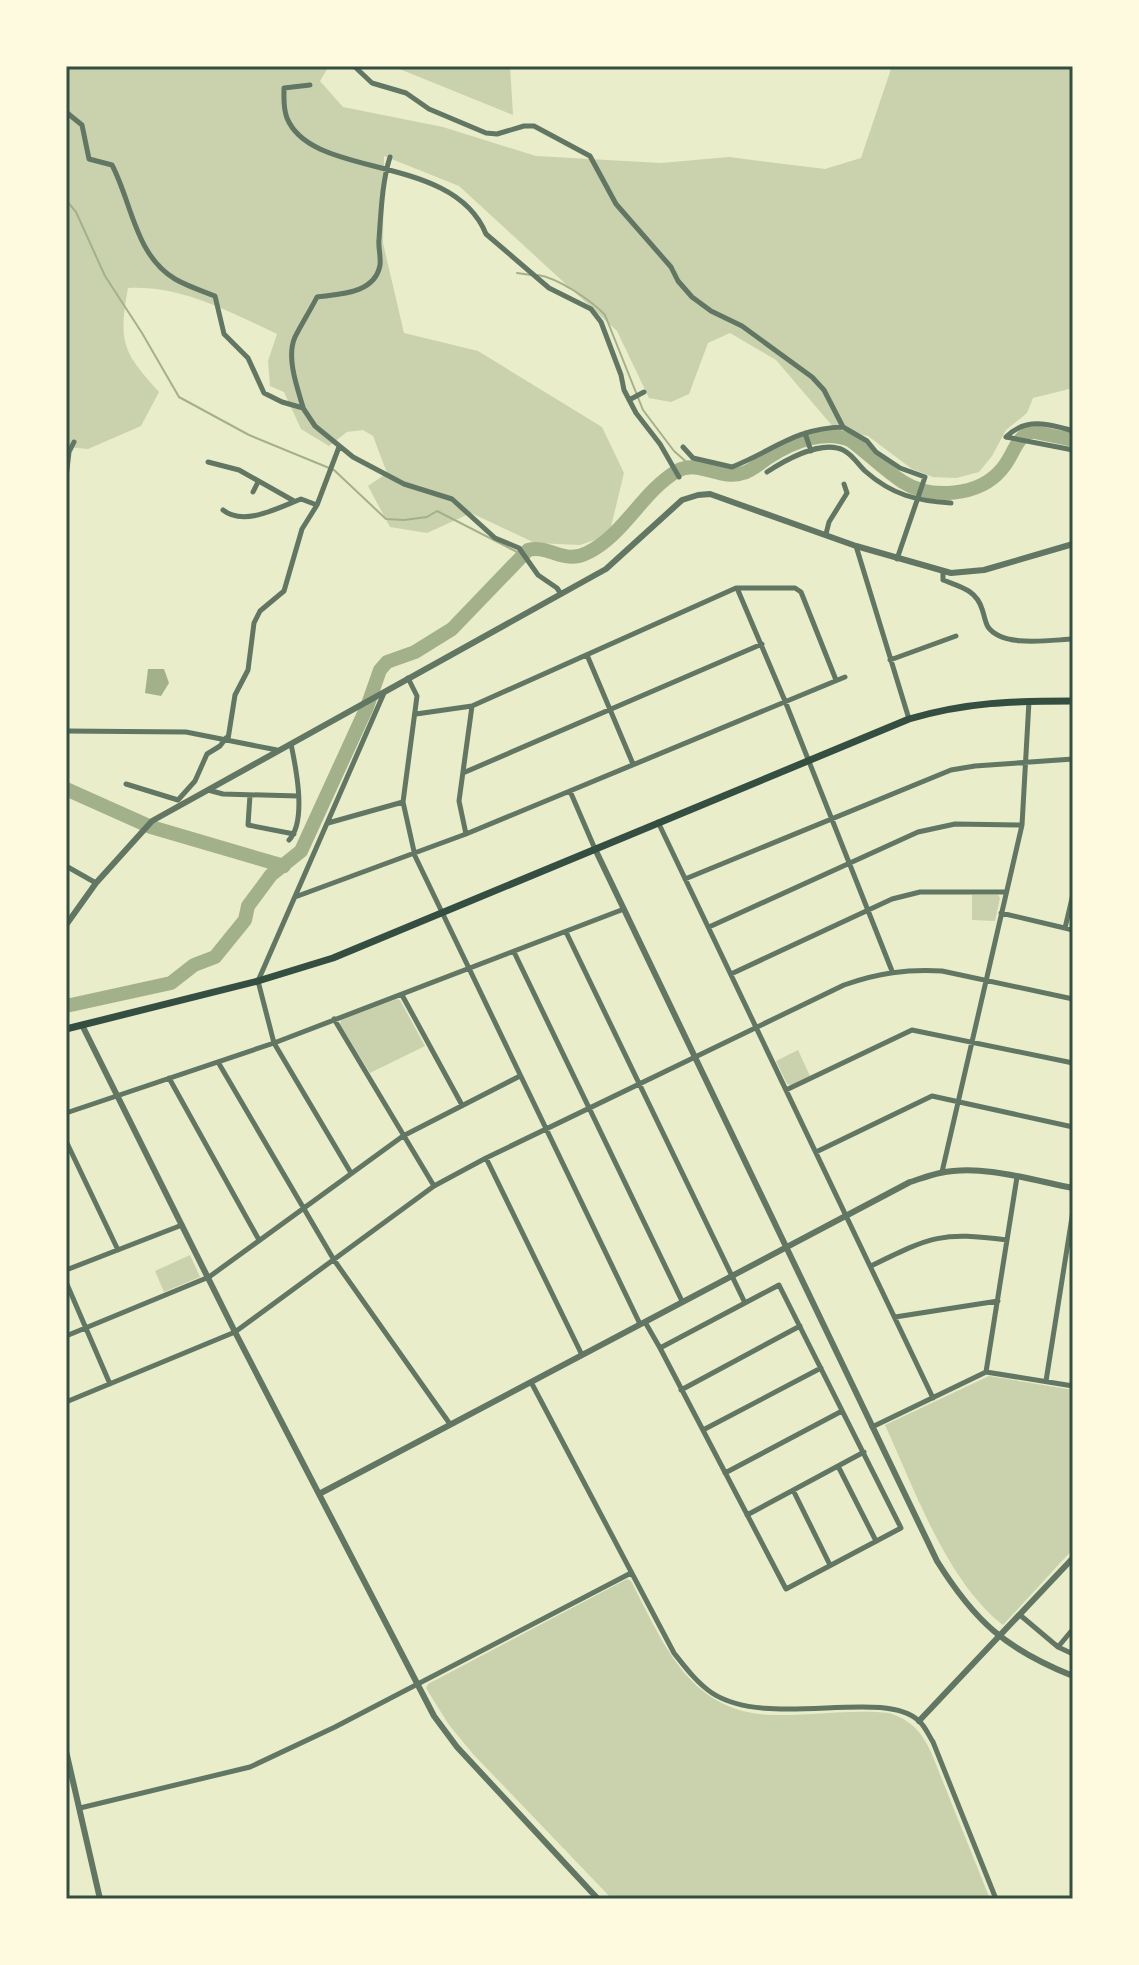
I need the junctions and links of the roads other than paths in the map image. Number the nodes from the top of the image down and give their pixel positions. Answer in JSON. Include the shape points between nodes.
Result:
{"nodes":[{"id":1,"x":354,"y":66,"type":"edge"},
{"id":2,"x":310,"y":85,"type":"dead end"},
{"id":3,"x":66,"y":112,"type":"edge"},
{"id":4,"x":390,"y":157,"type":"dead end"},
{"id":5,"x":386,"y":171,"type":"junction"},
{"id":6,"x":644,"y":392,"type":"dead end"},
{"id":7,"x":629,"y":400,"type":"junction"},
{"id":8,"x":303,"y":408,"type":"junction"},
{"id":9,"x":843,"y":427,"type":"junction"},
{"id":10,"x":1073,"y":431,"type":"edge"},
{"id":11,"x":805,"y":433,"type":"junction"},
{"id":12,"x":74,"y":442,"type":"dead end"},
{"id":13,"x":339,"y":447,"type":"junction"},
{"id":14,"x":683,"y":447,"type":"dead end"},
{"id":15,"x":1073,"y":450,"type":"edge"},
{"id":16,"x":811,"y":451,"type":"junction"},
{"id":17,"x":208,"y":462,"type":"dead end"},
{"id":18,"x":767,"y":472,"type":"dead end"},
{"id":19,"x":679,"y":477,"type":"dead end"},
{"id":20,"x":66,"y":478,"type":"edge"},
{"id":21,"x":258,"y":482,"type":"junction"},
{"id":22,"x":844,"y":484,"type":"dead end"},
{"id":23,"x":253,"y":492,"type":"dead end"},
{"id":24,"x":919,"y":499,"type":"junction"},
{"id":25,"x":295,"y":501,"type":"junction"},
{"id":26,"x":951,"y":503,"type":"dead end"},
{"id":27,"x":317,"y":505,"type":"junction"},
{"id":28,"x":223,"y":510,"type":"dead end"},
{"id":29,"x":826,"y":534,"type":"junction"},
{"id":30,"x":1073,"y":544,"type":"edge"},
{"id":31,"x":856,"y":546,"type":"junction"},
{"id":32,"x":897,"y":559,"type":"junction"},
{"id":33,"x":943,"y":572,"type":"junction"},
{"id":34,"x":736,"y":588,"type":"junction"},
{"id":35,"x":561,"y":594,"type":"junction"},
{"id":36,"x":956,"y":636,"type":"dead end"},
{"id":37,"x":1073,"y":639,"type":"edge"},
{"id":38,"x":762,"y":644,"type":"junction"},
{"id":39,"x":587,"y":655,"type":"junction"},
{"id":40,"x":890,"y":660,"type":"junction"},
{"id":41,"x":845,"y":677,"type":"dead end"},
{"id":42,"x":408,"y":678,"type":"junction"},
{"id":43,"x":836,"y":680,"type":"junction"},
{"id":44,"x":384,"y":693,"type":"junction"},
{"id":45,"x":785,"y":701,"type":"junction"},
{"id":46,"x":1029,"y":701,"type":"junction"},
{"id":47,"x":1073,"y":701,"type":"edge"},
{"id":48,"x":472,"y":706,"type":"junction"},
{"id":49,"x":610,"y":710,"type":"junction"},
{"id":50,"x":416,"y":714,"type":"junction"},
{"id":51,"x":909,"y":719,"type":"junction"},
{"id":52,"x":66,"y":731,"type":"edge"},
{"id":53,"x":227,"y":738,"type":"junction"},
{"id":54,"x":291,"y":743,"type":"junction"},
{"id":55,"x":277,"y":750,"type":"junction"},
{"id":56,"x":1073,"y":759,"type":"edge"},
{"id":57,"x":807,"y":760,"type":"junction"},
{"id":58,"x":1025,"y":761,"type":"junction"},
{"id":59,"x":633,"y":764,"type":"junction"},
{"id":60,"x":463,"y":773,"type":"junction"},
{"id":61,"x":126,"y":784,"type":"dead end"},
{"id":62,"x":207,"y":789,"type":"junction"},
{"id":63,"x":570,"y":791,"type":"junction"},
{"id":64,"x":250,"y":795,"type":"junction"},
{"id":65,"x":298,"y":796,"type":"junction"},
{"id":66,"x":179,"y":802,"type":"junction"},
{"id":67,"x":403,"y":802,"type":"junction"},
{"id":68,"x":830,"y":819,"type":"junction"},
{"id":69,"x":658,"y":822,"type":"junction"},
{"id":70,"x":327,"y":824,"type":"junction"},
{"id":71,"x":1022,"y":825,"type":"junction"},
{"id":72,"x":294,"y":834,"type":"junction"},
{"id":73,"x":466,"y":834,"type":"junction"},
{"id":74,"x":289,"y":840,"type":"dead end"},
{"id":75,"x":595,"y":849,"type":"junction"},
{"id":76,"x":415,"y":853,"type":"junction"},
{"id":77,"x":848,"y":864,"type":"junction"},
{"id":78,"x":66,"y":866,"type":"edge"},
{"id":79,"x":685,"y":879,"type":"junction"},
{"id":80,"x":96,"y":883,"type":"junction"},
{"id":81,"x":1006,"y":892,"type":"junction"},
{"id":82,"x":1073,"y":894,"type":"edge"},
{"id":83,"x":295,"y":897,"type":"junction"},
{"id":84,"x":624,"y":909,"type":"junction"},
{"id":85,"x":867,"y":909,"type":"junction"},
{"id":86,"x":441,"y":912,"type":"junction"},
{"id":87,"x":1001,"y":913,"type":"junction"},
{"id":88,"x":66,"y":925,"type":"edge"},
{"id":89,"x":709,"y":927,"type":"junction"},
{"id":90,"x":1065,"y":928,"type":"junction"},
{"id":91,"x":1073,"y":930,"type":"edge"},
{"id":92,"x":566,"y":932,"type":"junction"},
{"id":93,"x":514,"y":952,"type":"junction"},
{"id":94,"x":469,"y":968,"type":"junction"},
{"id":95,"x":892,"y":971,"type":"junction"},
{"id":96,"x":731,"y":974,"type":"junction"},
{"id":97,"x":987,"y":980,"type":"junction"},
{"id":98,"x":258,"y":981,"type":"junction"},
{"id":99,"x":402,"y":995,"type":"junction"},
{"id":100,"x":1073,"y":999,"type":"edge"},
{"id":101,"x":334,"y":1019,"type":"junction"},
{"id":102,"x":82,"y":1025,"type":"junction"},
{"id":103,"x":757,"y":1028,"type":"junction"},
{"id":104,"x":66,"y":1029,"type":"edge"},
{"id":105,"x":972,"y":1042,"type":"junction"},
{"id":106,"x":274,"y":1043,"type":"junction"},
{"id":107,"x":695,"y":1057,"type":"junction"},
{"id":108,"x":217,"y":1061,"type":"junction"},
{"id":109,"x":1073,"y":1063,"type":"edge"},
{"id":110,"x":520,"y":1076,"type":"junction"},
{"id":111,"x":169,"y":1078,"type":"junction"},
{"id":112,"x":639,"y":1084,"type":"junction"},
{"id":113,"x":786,"y":1090,"type":"junction"},
{"id":114,"x":119,"y":1095,"type":"junction"},
{"id":115,"x":958,"y":1102,"type":"junction"},
{"id":116,"x":462,"y":1105,"type":"junction"},
{"id":117,"x":590,"y":1108,"type":"junction"},
{"id":118,"x":66,"y":1113,"type":"edge"},
{"id":119,"x":1073,"y":1127,"type":"edge"},
{"id":120,"x":546,"y":1129,"type":"junction"},
{"id":121,"x":403,"y":1136,"type":"junction"},
{"id":122,"x":66,"y":1141,"type":"edge"},
{"id":123,"x":816,"y":1152,"type":"junction"},
{"id":124,"x":486,"y":1158,"type":"junction"},
{"id":125,"x":942,"y":1172,"type":"junction"},
{"id":126,"x":351,"y":1173,"type":"junction"},
{"id":127,"x":1017,"y":1177,"type":"junction"},
{"id":128,"x":434,"y":1186,"type":"junction"},
{"id":129,"x":1073,"y":1188,"type":"edge"},
{"id":130,"x":304,"y":1208,"type":"junction"},
{"id":131,"x":1073,"y":1211,"type":"edge"},
{"id":132,"x":846,"y":1215,"type":"junction"},
{"id":133,"x":182,"y":1225,"type":"junction"},
{"id":134,"x":259,"y":1240,"type":"junction"},
{"id":135,"x":1007,"y":1240,"type":"junction"},
{"id":136,"x":787,"y":1246,"type":"junction"},
{"id":137,"x":118,"y":1250,"type":"junction"},
{"id":138,"x":334,"y":1260,"type":"junction"},
{"id":139,"x":871,"y":1266,"type":"junction"},
{"id":140,"x":66,"y":1270,"type":"edge"},
{"id":141,"x":732,"y":1275,"type":"junction"},
{"id":142,"x":209,"y":1277,"type":"junction"},
{"id":143,"x":66,"y":1282,"type":"edge"},
{"id":144,"x":682,"y":1301,"type":"junction"},
{"id":145,"x":998,"y":1301,"type":"junction"},
{"id":146,"x":745,"y":1303,"type":"junction"},
{"id":147,"x":895,"y":1317,"type":"junction"},
{"id":148,"x":642,"y":1323,"type":"junction"},
{"id":149,"x":800,"y":1326,"type":"junction"},
{"id":150,"x":86,"y":1327,"type":"junction"},
{"id":151,"x":235,"y":1332,"type":"junction"},
{"id":152,"x":66,"y":1336,"type":"edge"},
{"id":153,"x":660,"y":1348,"type":"junction"},
{"id":154,"x":582,"y":1355,"type":"junction"},
{"id":155,"x":821,"y":1368,"type":"junction"},
{"id":156,"x":986,"y":1372,"type":"junction"},
{"id":157,"x":1046,"y":1381,"type":"junction"},
{"id":158,"x":531,"y":1382,"type":"junction"},
{"id":159,"x":110,"y":1384,"type":"junction"},
{"id":160,"x":1073,"y":1386,"type":"edge"},
{"id":161,"x":681,"y":1390,"type":"junction"},
{"id":162,"x":933,"y":1398,"type":"junction"},
{"id":163,"x":66,"y":1402,"type":"edge"},
{"id":164,"x":842,"y":1411,"type":"junction"},
{"id":165,"x":450,"y":1424,"type":"junction"},
{"id":166,"x":872,"y":1427,"type":"junction"},
{"id":167,"x":703,"y":1430,"type":"junction"},
{"id":168,"x":864,"y":1452,"type":"junction"},
{"id":169,"x":838,"y":1466,"type":"junction"},
{"id":170,"x":725,"y":1473,"type":"junction"},
{"id":171,"x":793,"y":1490,"type":"junction"},
{"id":172,"x":319,"y":1494,"type":"junction"},
{"id":173,"x":747,"y":1515,"type":"junction"},
{"id":174,"x":876,"y":1541,"type":"junction"},
{"id":175,"x":1073,"y":1558,"type":"edge"},
{"id":176,"x":830,"y":1565,"type":"junction"},
{"id":177,"x":631,"y":1573,"type":"junction"},
{"id":178,"x":1020,"y":1615,"type":"junction"},
{"id":179,"x":1073,"y":1629,"type":"edge"},
{"id":180,"x":999,"y":1637,"type":"junction"},
{"id":181,"x":1058,"y":1647,"type":"junction"},
{"id":182,"x":1073,"y":1654,"type":"edge"},
{"id":183,"x":1073,"y":1676,"type":"edge"},
{"id":184,"x":417,"y":1685,"type":"junction"},
{"id":185,"x":919,"y":1721,"type":"junction"},
{"id":186,"x":66,"y":1751,"type":"edge"},
{"id":187,"x":80,"y":1808,"type":"junction"},
{"id":188,"x":100,"y":1899,"type":"edge"},
{"id":189,"x":598,"y":1899,"type":"edge"},
{"id":190,"x":996,"y":1899,"type":"edge"}],
"edges":[{"from":1,"to":9,"type":"street","via":[[366,80],[406,93],[463,125],[497,134],[534,126],[584,151],[616,204],[692,297],[812,377]]},
{"from":2,"to":5,"type":"street","via":[[284,88],[284,106],[296,132],[326,151]]},
{"from":3,"to":8,"type":"street","via":[[82,125],[89,159],[112,165],[153,260],[176,280],[215,296],[224,334],[248,358],[264,393]]},
{"from":4,"to":5,"type":"street"},
{"from":5,"to":7,"type":"street","via":[[423,179],[456,197],[486,234],[549,288],[591,309],[601,322]]},
{"from":5,"to":8,"type":"street","via":[[380,266],[374,278],[353,292],[317,297],[293,340]]},
{"from":6,"to":7,"type":"street"},
{"from":7,"to":19,"type":"street"},
{"from":8,"to":13,"type":"street"},
{"from":9,"to":11,"type":"street"},
{"from":9,"to":24,"type":"street","via":[[900,468],[925,477]]},
{"from":10,"to":15,"type":"street","via":[[1036,423],[1006,437]]},
{"from":11,"to":14,"type":"street","via":[[732,467],[693,458]]},
{"from":11,"to":16,"type":"street"},
{"from":12,"to":20,"type":"street"},
{"from":13,"to":27,"type":"street"},
{"from":13,"to":35,"type":"street","via":[[388,477],[452,499],[495,538],[519,548],[538,575]]},
{"from":16,"to":18,"type":"street"},
{"from":16,"to":24,"type":"street","via":[[838,448],[878,481]]},
{"from":17,"to":21,"type":"street","via":[[239,470]]},
{"from":21,"to":23,"type":"street"},
{"from":21,"to":25,"type":"street"},
{"from":22,"to":29,"type":"street","via":[[847,493]]},
{"from":24,"to":26,"type":"street"},
{"from":24,"to":32,"type":"street"},
{"from":25,"to":27,"type":"street"},
{"from":25,"to":28,"type":"street","via":[[265,516],[228,515]]},
{"from":27,"to":53,"type":"street","via":[[302,529],[284,591],[254,623],[248,670],[235,695]]},
{"from":29,"to":31,"type":"street"},
{"from":29,"to":35,"type":"street","via":[[710,494],[698,495],[676,504],[606,569]]},
{"from":30,"to":33,"type":"street","via":[[984,570]]},
{"from":31,"to":32,"type":"street"},
{"from":31,"to":40,"type":"street"},
{"from":32,"to":33,"type":"street"},
{"from":33,"to":37,"type":"street","via":[[943,580],[970,590],[996,633],[1013,641]]},
{"from":34,"to":38,"type":"street"},
{"from":34,"to":39,"type":"street"},
{"from":34,"to":43,"type":"street","via":[[801,592]]},
{"from":35,"to":42,"type":"street"},
{"from":36,"to":40,"type":"street"},
{"from":38,"to":45,"type":"street"},
{"from":38,"to":49,"type":"street"},
{"from":39,"to":48,"type":"street"},
{"from":39,"to":49,"type":"street"},
{"from":40,"to":51,"type":"street"},
{"from":41,"to":43,"type":"street"},
{"from":42,"to":44,"type":"street"},
{"from":42,"to":50,"type":"street","via":[[417,696]]},
{"from":43,"to":45,"type":"street"},
{"from":44,"to":54,"type":"street"},
{"from":44,"to":70,"type":"street"},
{"from":45,"to":57,"type":"street"},
{"from":45,"to":59,"type":"street"},
{"from":46,"to":47,"type":"main road"},
{"from":46,"to":51,"type":"main road","via":[[959,706]]},
{"from":46,"to":58,"type":"street"},
{"from":48,"to":50,"type":"street"},
{"from":48,"to":60,"type":"street"},
{"from":49,"to":59,"type":"street"},
{"from":49,"to":60,"type":"street"},
{"from":50,"to":67,"type":"street"},
{"from":51,"to":57,"type":"main road"},
{"from":52,"to":53,"type":"street","via":[[147,730]]},
{"from":53,"to":55,"type":"street"},
{"from":53,"to":66,"type":"street","via":[[207,754]]},
{"from":54,"to":55,"type":"street"},
{"from":54,"to":65,"type":"street"},
{"from":55,"to":62,"type":"street"},
{"from":56,"to":58,"type":"street"},
{"from":57,"to":68,"type":"street"},
{"from":57,"to":69,"type":"main road"},
{"from":58,"to":68,"type":"street","via":[[951,770]]},
{"from":58,"to":71,"type":"street"},
{"from":59,"to":63,"type":"street"},
{"from":60,"to":73,"type":"street","via":[[459,801]]},
{"from":61,"to":66,"type":"street"},
{"from":62,"to":64,"type":"street"},
{"from":62,"to":66,"type":"street"},
{"from":63,"to":73,"type":"street"},
{"from":63,"to":75,"type":"street"},
{"from":64,"to":65,"type":"street"},
{"from":64,"to":72,"type":"street","via":[[248,825]]},
{"from":65,"to":72,"type":"street"},
{"from":66,"to":80,"type":"street","via":[[146,827]]},
{"from":67,"to":70,"type":"street"},
{"from":67,"to":76,"type":"street"},
{"from":68,"to":77,"type":"street"},
{"from":68,"to":79,"type":"street"},
{"from":69,"to":75,"type":"main road"},
{"from":69,"to":79,"type":"street"},
{"from":70,"to":83,"type":"street"},
{"from":71,"to":77,"type":"street","via":[[980,823],[918,832]]},
{"from":71,"to":81,"type":"street"},
{"from":72,"to":74,"type":"street"},
{"from":73,"to":76,"type":"street"},
{"from":75,"to":84,"type":"street"},
{"from":75,"to":86,"type":"main road"},
{"from":76,"to":83,"type":"street"},
{"from":76,"to":86,"type":"street"},
{"from":77,"to":85,"type":"street"},
{"from":77,"to":89,"type":"street"},
{"from":78,"to":80,"type":"street"},
{"from":79,"to":89,"type":"street"},
{"from":80,"to":88,"type":"street"},
{"from":81,"to":85,"type":"street","via":[[920,892]]},
{"from":81,"to":87,"type":"street"},
{"from":82,"to":90,"type":"street"},
{"from":83,"to":98,"type":"street"},
{"from":84,"to":92,"type":"street"},
{"from":84,"to":107,"type":"street"},
{"from":85,"to":95,"type":"street"},
{"from":85,"to":96,"type":"street"},
{"from":86,"to":94,"type":"street"},
{"from":86,"to":98,"type":"main road","via":[[333,958]]},
{"from":87,"to":90,"type":"street"},
{"from":87,"to":97,"type":"street"},
{"from":89,"to":96,"type":"street"},
{"from":90,"to":91,"type":"street"},
{"from":92,"to":93,"type":"street"},
{"from":92,"to":112,"type":"street"},
{"from":93,"to":94,"type":"street"},
{"from":93,"to":117,"type":"street"},
{"from":94,"to":99,"type":"street"},
{"from":94,"to":110,"type":"street"},
{"from":95,"to":97,"type":"street","via":[[942,971]]},
{"from":95,"to":103,"type":"street","via":[[844,985]]},
{"from":96,"to":103,"type":"street"},
{"from":97,"to":100,"type":"street"},
{"from":97,"to":105,"type":"street"},
{"from":98,"to":102,"type":"main road"},
{"from":98,"to":106,"type":"street"},
{"from":99,"to":101,"type":"street"},
{"from":99,"to":116,"type":"street"},
{"from":101,"to":106,"type":"street"},
{"from":101,"to":121,"type":"street"},
{"from":102,"to":104,"type":"main road"},
{"from":102,"to":114,"type":"street"},
{"from":103,"to":107,"type":"street"},
{"from":103,"to":113,"type":"street"},
{"from":105,"to":109,"type":"street"},
{"from":105,"to":113,"type":"street","via":[[912,1030]]},
{"from":105,"to":115,"type":"street"},
{"from":106,"to":108,"type":"street"},
{"from":106,"to":126,"type":"street"},
{"from":107,"to":112,"type":"street"},
{"from":107,"to":136,"type":"street"},
{"from":108,"to":111,"type":"street"},
{"from":108,"to":130,"type":"street"},
{"from":110,"to":116,"type":"street"},
{"from":110,"to":120,"type":"street"},
{"from":111,"to":114,"type":"street"},
{"from":111,"to":134,"type":"street"},
{"from":112,"to":117,"type":"street"},
{"from":112,"to":141,"type":"street"},
{"from":113,"to":123,"type":"street"},
{"from":114,"to":118,"type":"street"},
{"from":114,"to":133,"type":"street"},
{"from":115,"to":119,"type":"street"},
{"from":115,"to":123,"type":"street","via":[[932,1096]]},
{"from":115,"to":125,"type":"street"},
{"from":116,"to":121,"type":"street"},
{"from":117,"to":120,"type":"street"},
{"from":117,"to":144,"type":"street"},
{"from":120,"to":124,"type":"street"},
{"from":120,"to":148,"type":"street"},
{"from":121,"to":126,"type":"street"},
{"from":121,"to":128,"type":"street"},
{"from":122,"to":137,"type":"street"},
{"from":123,"to":132,"type":"street"},
{"from":124,"to":128,"type":"street"},
{"from":124,"to":154,"type":"street"},
{"from":125,"to":127,"type":"street"},
{"from":125,"to":132,"type":"street"},
{"from":126,"to":130,"type":"street"},
{"from":127,"to":129,"type":"street"},
{"from":127,"to":135,"type":"street"},
{"from":128,"to":138,"type":"street"},
{"from":130,"to":134,"type":"street"},
{"from":130,"to":138,"type":"street"},
{"from":131,"to":157,"type":"street"},
{"from":132,"to":136,"type":"street"},
{"from":132,"to":139,"type":"street"},
{"from":133,"to":137,"type":"street"},
{"from":133,"to":142,"type":"street"},
{"from":134,"to":142,"type":"street"},
{"from":135,"to":139,"type":"street","via":[[944,1235]]},
{"from":135,"to":145,"type":"street"},
{"from":136,"to":141,"type":"street"},
{"from":136,"to":166,"type":"street"},
{"from":137,"to":140,"type":"street"},
{"from":138,"to":151,"type":"street"},
{"from":138,"to":165,"type":"street"},
{"from":139,"to":147,"type":"street"},
{"from":141,"to":144,"type":"street"},
{"from":141,"to":146,"type":"street"},
{"from":142,"to":150,"type":"street"},
{"from":142,"to":151,"type":"street"},
{"from":143,"to":150,"type":"street"},
{"from":144,"to":148,"type":"street"},
{"from":145,"to":147,"type":"street"},
{"from":145,"to":156,"type":"street"},
{"from":146,"to":149,"type":"street","via":[[779,1285]]},
{"from":146,"to":153,"type":"street"},
{"from":147,"to":162,"type":"street"},
{"from":148,"to":153,"type":"street"},
{"from":148,"to":154,"type":"street"},
{"from":149,"to":155,"type":"street"},
{"from":149,"to":161,"type":"street"},
{"from":150,"to":152,"type":"street"},
{"from":150,"to":159,"type":"street"},
{"from":151,"to":159,"type":"street"},
{"from":151,"to":172,"type":"street"},
{"from":153,"to":161,"type":"street"},
{"from":154,"to":158,"type":"street"},
{"from":155,"to":164,"type":"street"},
{"from":155,"to":167,"type":"street"},
{"from":156,"to":157,"type":"street"},
{"from":156,"to":162,"type":"street"},
{"from":157,"to":160,"type":"street"},
{"from":158,"to":165,"type":"street"},
{"from":158,"to":177,"type":"street"},
{"from":159,"to":163,"type":"street"},
{"from":161,"to":167,"type":"street"},
{"from":162,"to":166,"type":"street"},
{"from":164,"to":168,"type":"street"},
{"from":164,"to":170,"type":"street"},
{"from":165,"to":172,"type":"street"},
{"from":166,"to":180,"type":"street","via":[[937,1561],[956,1591]]},
{"from":167,"to":170,"type":"street"},
{"from":168,"to":169,"type":"street"},
{"from":168,"to":174,"type":"street","via":[[901,1528]]},
{"from":169,"to":171,"type":"street"},
{"from":169,"to":174,"type":"street"},
{"from":170,"to":173,"type":"street"},
{"from":171,"to":173,"type":"street"},
{"from":171,"to":176,"type":"street"},
{"from":172,"to":184,"type":"street"},
{"from":173,"to":176,"type":"street","via":[[786,1589]]},
{"from":174,"to":176,"type":"street"},
{"from":175,"to":178,"type":"street"},
{"from":177,"to":184,"type":"street"},
{"from":177,"to":185,"type":"street","via":[[674,1653],[713,1694],[772,1711],[876,1708],[900,1711]]},
{"from":178,"to":180,"type":"street"},
{"from":178,"to":181,"type":"street"},
{"from":179,"to":181,"type":"street"},
{"from":180,"to":183,"type":"street"},
{"from":180,"to":185,"type":"street"},
{"from":181,"to":182,"type":"street"},
{"from":184,"to":187,"type":"street","via":[[250,1767]]},
{"from":184,"to":189,"type":"street","via":[[457,1747]]},
{"from":185,"to":190,"type":"street","via":[[933,1742]]},
{"from":186,"to":187,"type":"street"},
{"from":187,"to":188,"type":"street"}]}
